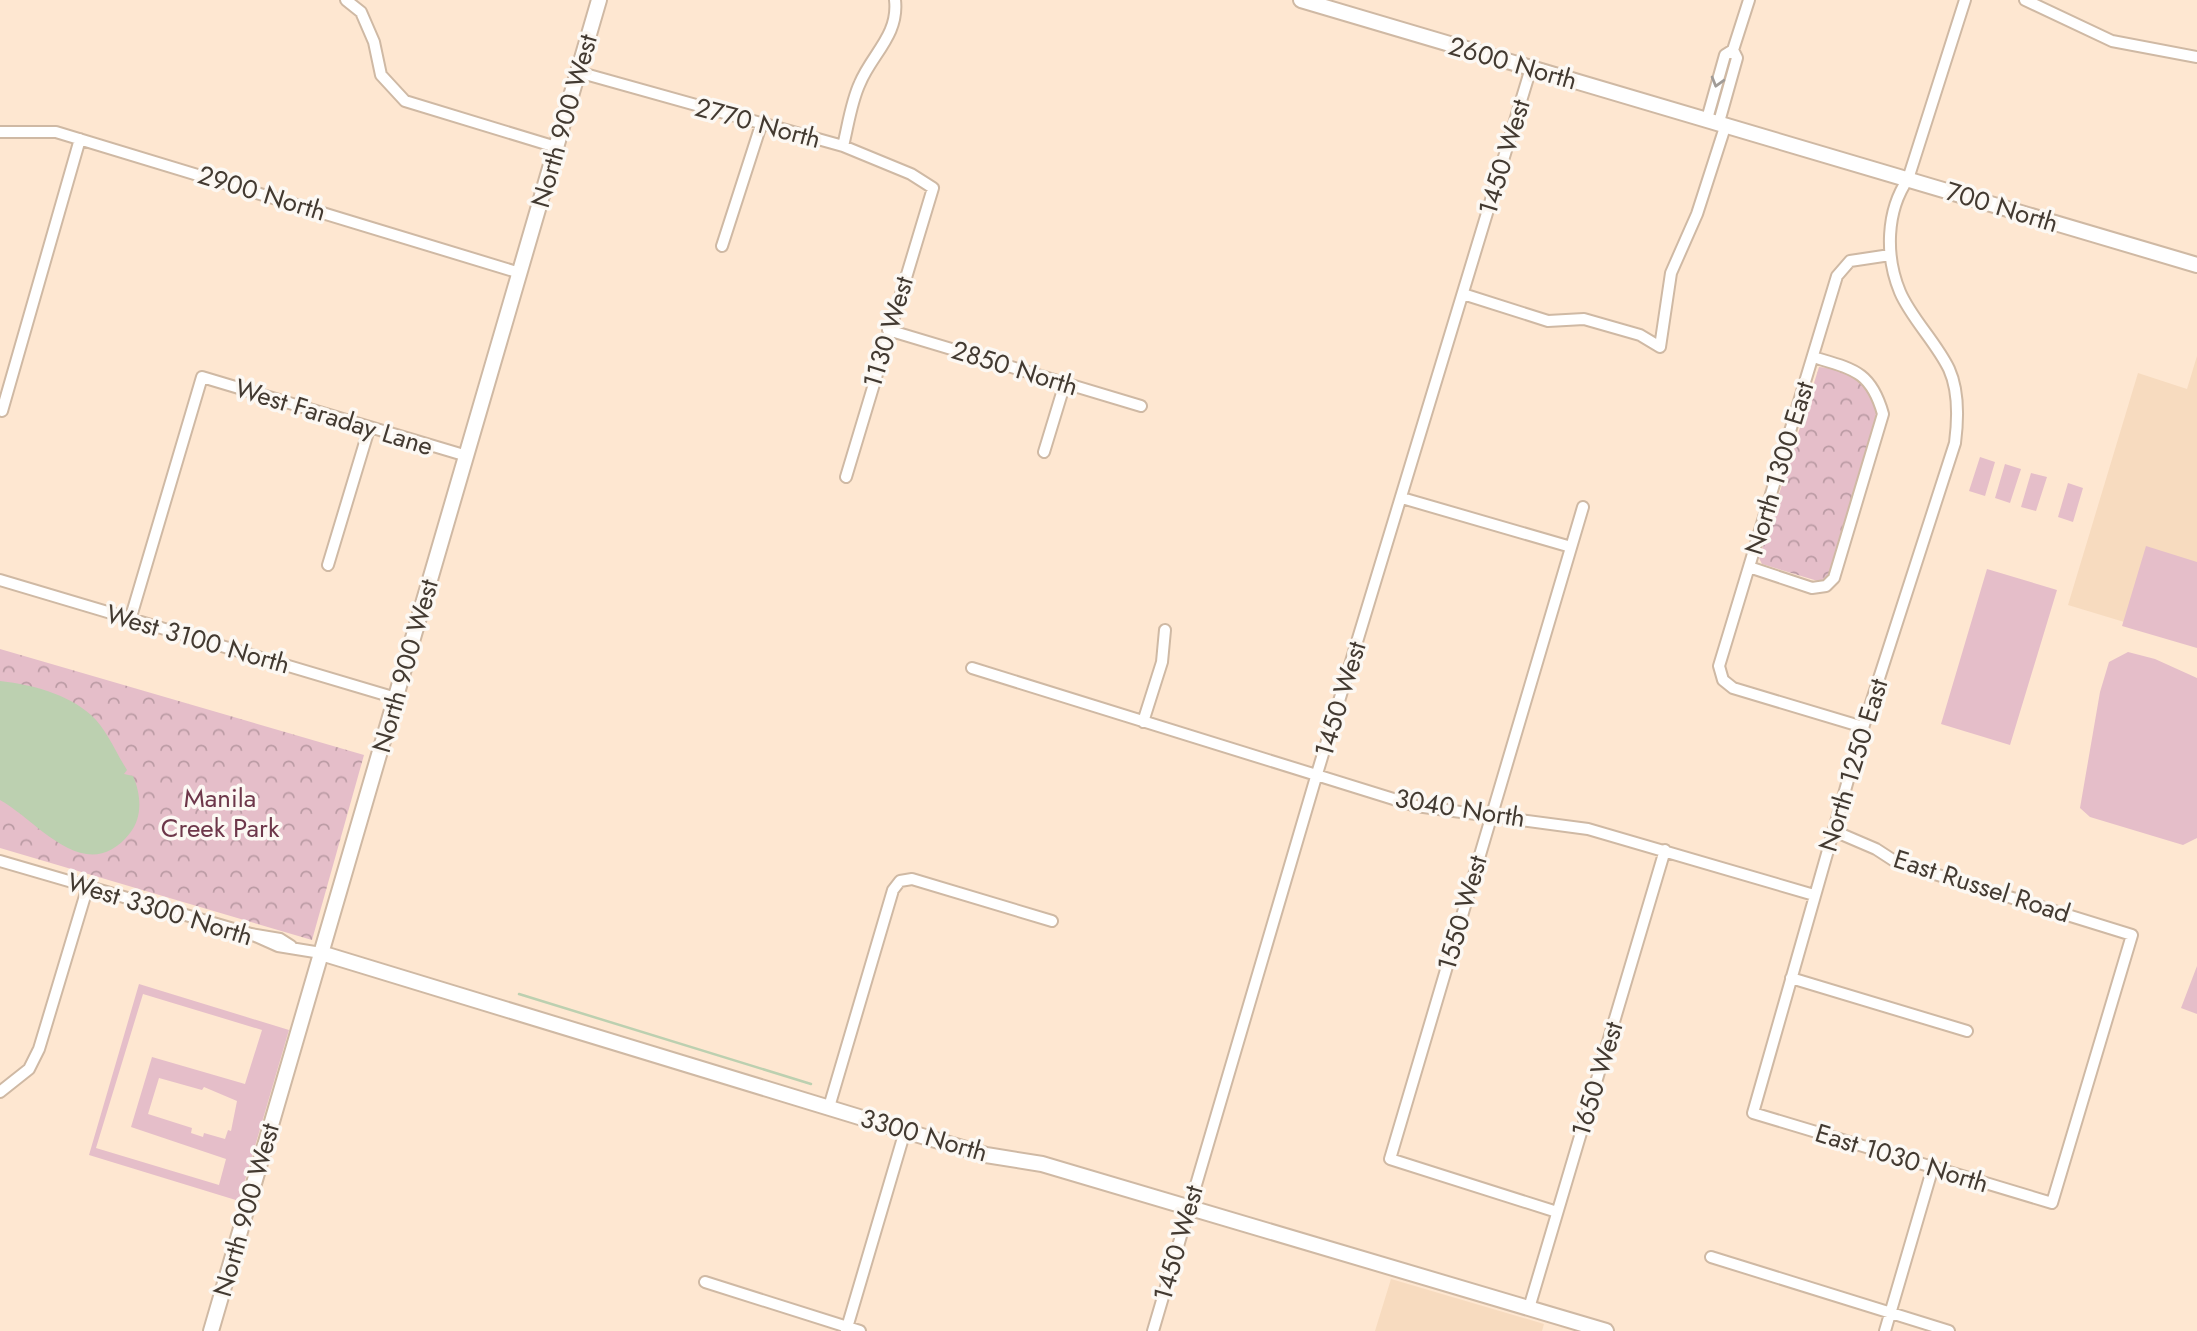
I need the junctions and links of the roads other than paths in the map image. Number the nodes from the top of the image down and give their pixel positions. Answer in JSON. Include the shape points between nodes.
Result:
{"nodes":[{"id":1,"x":346,"y":0,"type":"edge"},
{"id":2,"x":599,"y":0,"type":"edge"},
{"id":3,"x":895,"y":0,"type":"edge"},
{"id":4,"x":1301,"y":0,"type":"edge"},
{"id":5,"x":1749,"y":0,"type":"edge"},
{"id":6,"x":1965,"y":0,"type":"edge"},
{"id":7,"x":2025,"y":0,"type":"edge"},
{"id":8,"x":2197,"y":57,"type":"edge"},
{"id":9,"x":1531,"y":68,"type":"junction"},
{"id":10,"x":578,"y":72,"type":"junction"},
{"id":11,"x":1717,"y":122,"type":"junction"},
{"id":12,"x":761,"y":125,"type":"junction"},
{"id":13,"x":0,"y":132,"type":"edge"},
{"id":14,"x":80,"y":139,"type":"junction"},
{"id":15,"x":843,"y":146,"type":"junction"},
{"id":16,"x":556,"y":147,"type":"junction"},
{"id":17,"x":1808,"y":149,"type":"joint"},
{"id":18,"x":1908,"y":179,"type":"junction"},
{"id":19,"x":933,"y":188,"type":"joint"},
{"id":20,"x":722,"y":246,"type":"dead end"},
{"id":21,"x":1890,"y":255,"type":"junction"},
{"id":22,"x":2197,"y":265,"type":"edge"},
{"id":23,"x":520,"y":272,"type":"junction"},
{"id":24,"x":1464,"y":294,"type":"junction"},
{"id":25,"x":888,"y":330,"type":"junction"},
{"id":26,"x":1813,"y":357,"type":"junction"},
{"id":27,"x":1065,"y":383,"type":"junction"},
{"id":28,"x":1141,"y":405,"type":"dead end"},
{"id":29,"x":2,"y":411,"type":"dead end"},
{"id":30,"x":369,"y":429,"type":"junction"},
{"id":31,"x":1044,"y":452,"type":"dead end"},
{"id":32,"x":467,"y":456,"type":"junction"},
{"id":33,"x":846,"y":477,"type":"dead end"},
{"id":34,"x":1402,"y":498,"type":"junction"},
{"id":35,"x":1583,"y":507,"type":"dead end"},
{"id":36,"x":1571,"y":547,"type":"junction"},
{"id":37,"x":328,"y":565,"type":"dead end"},
{"id":38,"x":1749,"y":567,"type":"junction"},
{"id":39,"x":0,"y":580,"type":"edge"},
{"id":40,"x":130,"y":620,"type":"junction"},
{"id":41,"x":1165,"y":630,"type":"dead end"},
{"id":42,"x":972,"y":668,"type":"dead end"},
{"id":43,"x":396,"y":698,"type":"junction"},
{"id":44,"x":1143,"y":722,"type":"junction"},
{"id":45,"x":1863,"y":727,"type":"junction"},
{"id":46,"x":1316,"y":777,"type":"junction"},
{"id":47,"x":1490,"y":815,"type":"junction"},
{"id":48,"x":1834,"y":831,"type":"junction"},
{"id":49,"x":1665,"y":850,"type":"junction"},
{"id":50,"x":0,"y":861,"type":"edge"},
{"id":51,"x":88,"y":886,"type":"junction"},
{"id":52,"x":1814,"y":895,"type":"junction"},
{"id":53,"x":1052,"y":922,"type":"dead end"},
{"id":54,"x":321,"y":953,"type":"junction"},
{"id":55,"x":1791,"y":978,"type":"junction"},
{"id":56,"x":1967,"y":1031,"type":"dead end"},
{"id":57,"x":0,"y":1092,"type":"edge"},
{"id":58,"x":829,"y":1107,"type":"junction"},
{"id":59,"x":1753,"y":1113,"type":"joint"},
{"id":60,"x":905,"y":1131,"type":"junction"},
{"id":61,"x":1933,"y":1167,"type":"junction"},
{"id":62,"x":2052,"y":1203,"type":"joint"},
{"id":63,"x":1188,"y":1209,"type":"junction"},
{"id":64,"x":1557,"y":1212,"type":"junction"},
{"id":65,"x":1711,"y":1257,"type":"dead end"},
{"id":66,"x":705,"y":1282,"type":"dead end"},
{"id":67,"x":1536,"y":1310,"type":"junction"},
{"id":68,"x":1890,"y":1312,"type":"junction"},
{"id":69,"x":846,"y":1329,"type":"edge"},
{"id":70,"x":211,"y":1331,"type":"edge"},
{"id":71,"x":860,"y":1331,"type":"edge"},
{"id":72,"x":1153,"y":1331,"type":"edge"},
{"id":73,"x":1606,"y":1331,"type":"edge"},
{"id":74,"x":1885,"y":1331,"type":"edge"},
{"id":75,"x":1949,"y":1331,"type":"edge"}],
"edges":[{"from":1,"to":16,"type":"street","via":[[361,12],[381,75],[405,101]]},
{"from":2,"to":10,"type":"street","name":"North 900 West"},
{"from":3,"to":15,"type":"street","via":[[893,24],[860,82]]},
{"from":4,"to":9,"type":"street","name":"2600 North"},
{"from":5,"to":11,"type":"street","via":[[1733,50],[1725,55]]},
{"from":6,"to":18,"type":"street"},
{"from":7,"to":8,"type":"street","via":[[2112,41]]},
{"from":9,"to":11,"type":"street","name":"2600 North"},
{"from":9,"to":24,"type":"street","name":"1450 West"},
{"from":10,"to":12,"type":"street","name":"2770 North"},
{"from":10,"to":16,"type":"street","name":"North 900 West"},
{"from":11,"to":17,"type":"street","name":"2600 North"},
{"from":11,"to":24,"type":"street","via":[[1697,214],[1671,273],[1660,347],[1640,335],[1584,319],[1548,321]]},
{"from":12,"to":15,"type":"street","name":"2770 North"},
{"from":12,"to":20,"type":"street"},
{"from":13,"to":14,"type":"street","name":"2900 North","via":[[56,132]]},
{"from":14,"to":23,"type":"street","name":"2900 North"},
{"from":14,"to":29,"type":"street"},
{"from":15,"to":19,"type":"street","name":"2770 North"},
{"from":16,"to":23,"type":"street","name":"North 900 West"},
{"from":17,"to":18,"type":"street","name":"700 North"},
{"from":18,"to":21,"type":"street","via":[[1897,196]]},
{"from":18,"to":22,"type":"street","name":"700 North"},
{"from":19,"to":25,"type":"street","name":"1130 West"},
{"from":21,"to":26,"type":"street","name":"North 1300 East","via":[[1850,261],[1837,276]]},
{"from":21,"to":45,"type":"street","name":"North 1250 East","via":[[1900,293],[1951,372],[1959,418],[1955,443]]},
{"from":23,"to":32,"type":"street","name":"North 900 West"},
{"from":24,"to":34,"type":"street","name":"1450 West"},
{"from":25,"to":27,"type":"street","name":"2850 North"},
{"from":25,"to":33,"type":"street","name":"1130 West"},
{"from":26,"to":38,"type":"street","name":"North 1300 East"},
{"from":26,"to":38,"type":"street","via":[[1855,370],[1876,391],[1883,414],[1834,578],[1826,586],[1812,587]]},
{"from":27,"to":28,"type":"street","name":"2850 North"},
{"from":27,"to":31,"type":"street"},
{"from":30,"to":32,"type":"street","name":"West Faraday Lane"},
{"from":30,"to":37,"type":"street"},
{"from":30,"to":40,"type":"street","name":"West Faraday Lane","via":[[202,377]]},
{"from":32,"to":43,"type":"street","name":"North 900 West"},
{"from":34,"to":36,"type":"street"},
{"from":34,"to":46,"type":"street","name":"1450 West"},
{"from":35,"to":36,"type":"street","name":"1550 West"},
{"from":36,"to":47,"type":"street","name":"1550 West"},
{"from":38,"to":45,"type":"street","name":"North 1300 East","via":[[1719,666],[1723,680],[1733,688]]},
{"from":39,"to":40,"type":"street","name":"West 3100 North"},
{"from":40,"to":43,"type":"street","name":"West 3100 North"},
{"from":41,"to":44,"type":"street","via":[[1161,662]]},
{"from":42,"to":44,"type":"street","name":"3040 North"},
{"from":43,"to":54,"type":"street","name":"North 900 West"},
{"from":44,"to":46,"type":"street","name":"3040 North"},
{"from":45,"to":48,"type":"street","name":"North 1250 East"},
{"from":46,"to":47,"type":"street","name":"3040 North","via":[[1416,806]]},
{"from":46,"to":63,"type":"street","name":"1450 West"},
{"from":47,"to":49,"type":"street","name":"3040 North","via":[[1588,829]]},
{"from":47,"to":64,"type":"street","name":"1550 West","via":[[1390,1159]]},
{"from":48,"to":52,"type":"street","name":"North 1250 East"},
{"from":48,"to":62,"type":"street","name":"East Russel Road","via":[[1896,862],[2132,935]]},
{"from":49,"to":52,"type":"street","name":"3040 North"},
{"from":49,"to":64,"type":"street","name":"1650 West"},
{"from":50,"to":51,"type":"street","name":"West 3300 North"},
{"from":51,"to":54,"type":"street","name":"West 3300 North","via":[[278,946]]},
{"from":51,"to":57,"type":"street","via":[[39,1049],[29,1069]]},
{"from":52,"to":55,"type":"street","name":"North 1250 East"},
{"from":53,"to":58,"type":"street","via":[[912,879],[900,881],[893,890]]},
{"from":54,"to":58,"type":"street","name":"3300 North"},
{"from":54,"to":70,"type":"street","name":"North 900 West"},
{"from":55,"to":56,"type":"street"},
{"from":55,"to":59,"type":"street","name":"North 1250 East"},
{"from":58,"to":60,"type":"street","name":"3300 North"},
{"from":59,"to":61,"type":"street","name":"East 1030 North"},
{"from":60,"to":63,"type":"street","name":"3300 North","via":[[986,1155],[1042,1164]]},
{"from":60,"to":69,"type":"street"},
{"from":61,"to":62,"type":"street","name":"East 1030 North"},
{"from":61,"to":68,"type":"street"},
{"from":63,"to":67,"type":"street","name":"3300 North"},
{"from":63,"to":72,"type":"street","name":"1450 West"},
{"from":64,"to":67,"type":"street","name":"1650 West"},
{"from":65,"to":68,"type":"street"},
{"from":66,"to":69,"type":"street"},
{"from":67,"to":73,"type":"street","name":"3300 North"},
{"from":68,"to":74,"type":"street"},
{"from":68,"to":75,"type":"street"},
{"from":69,"to":71,"type":"street"}]}
